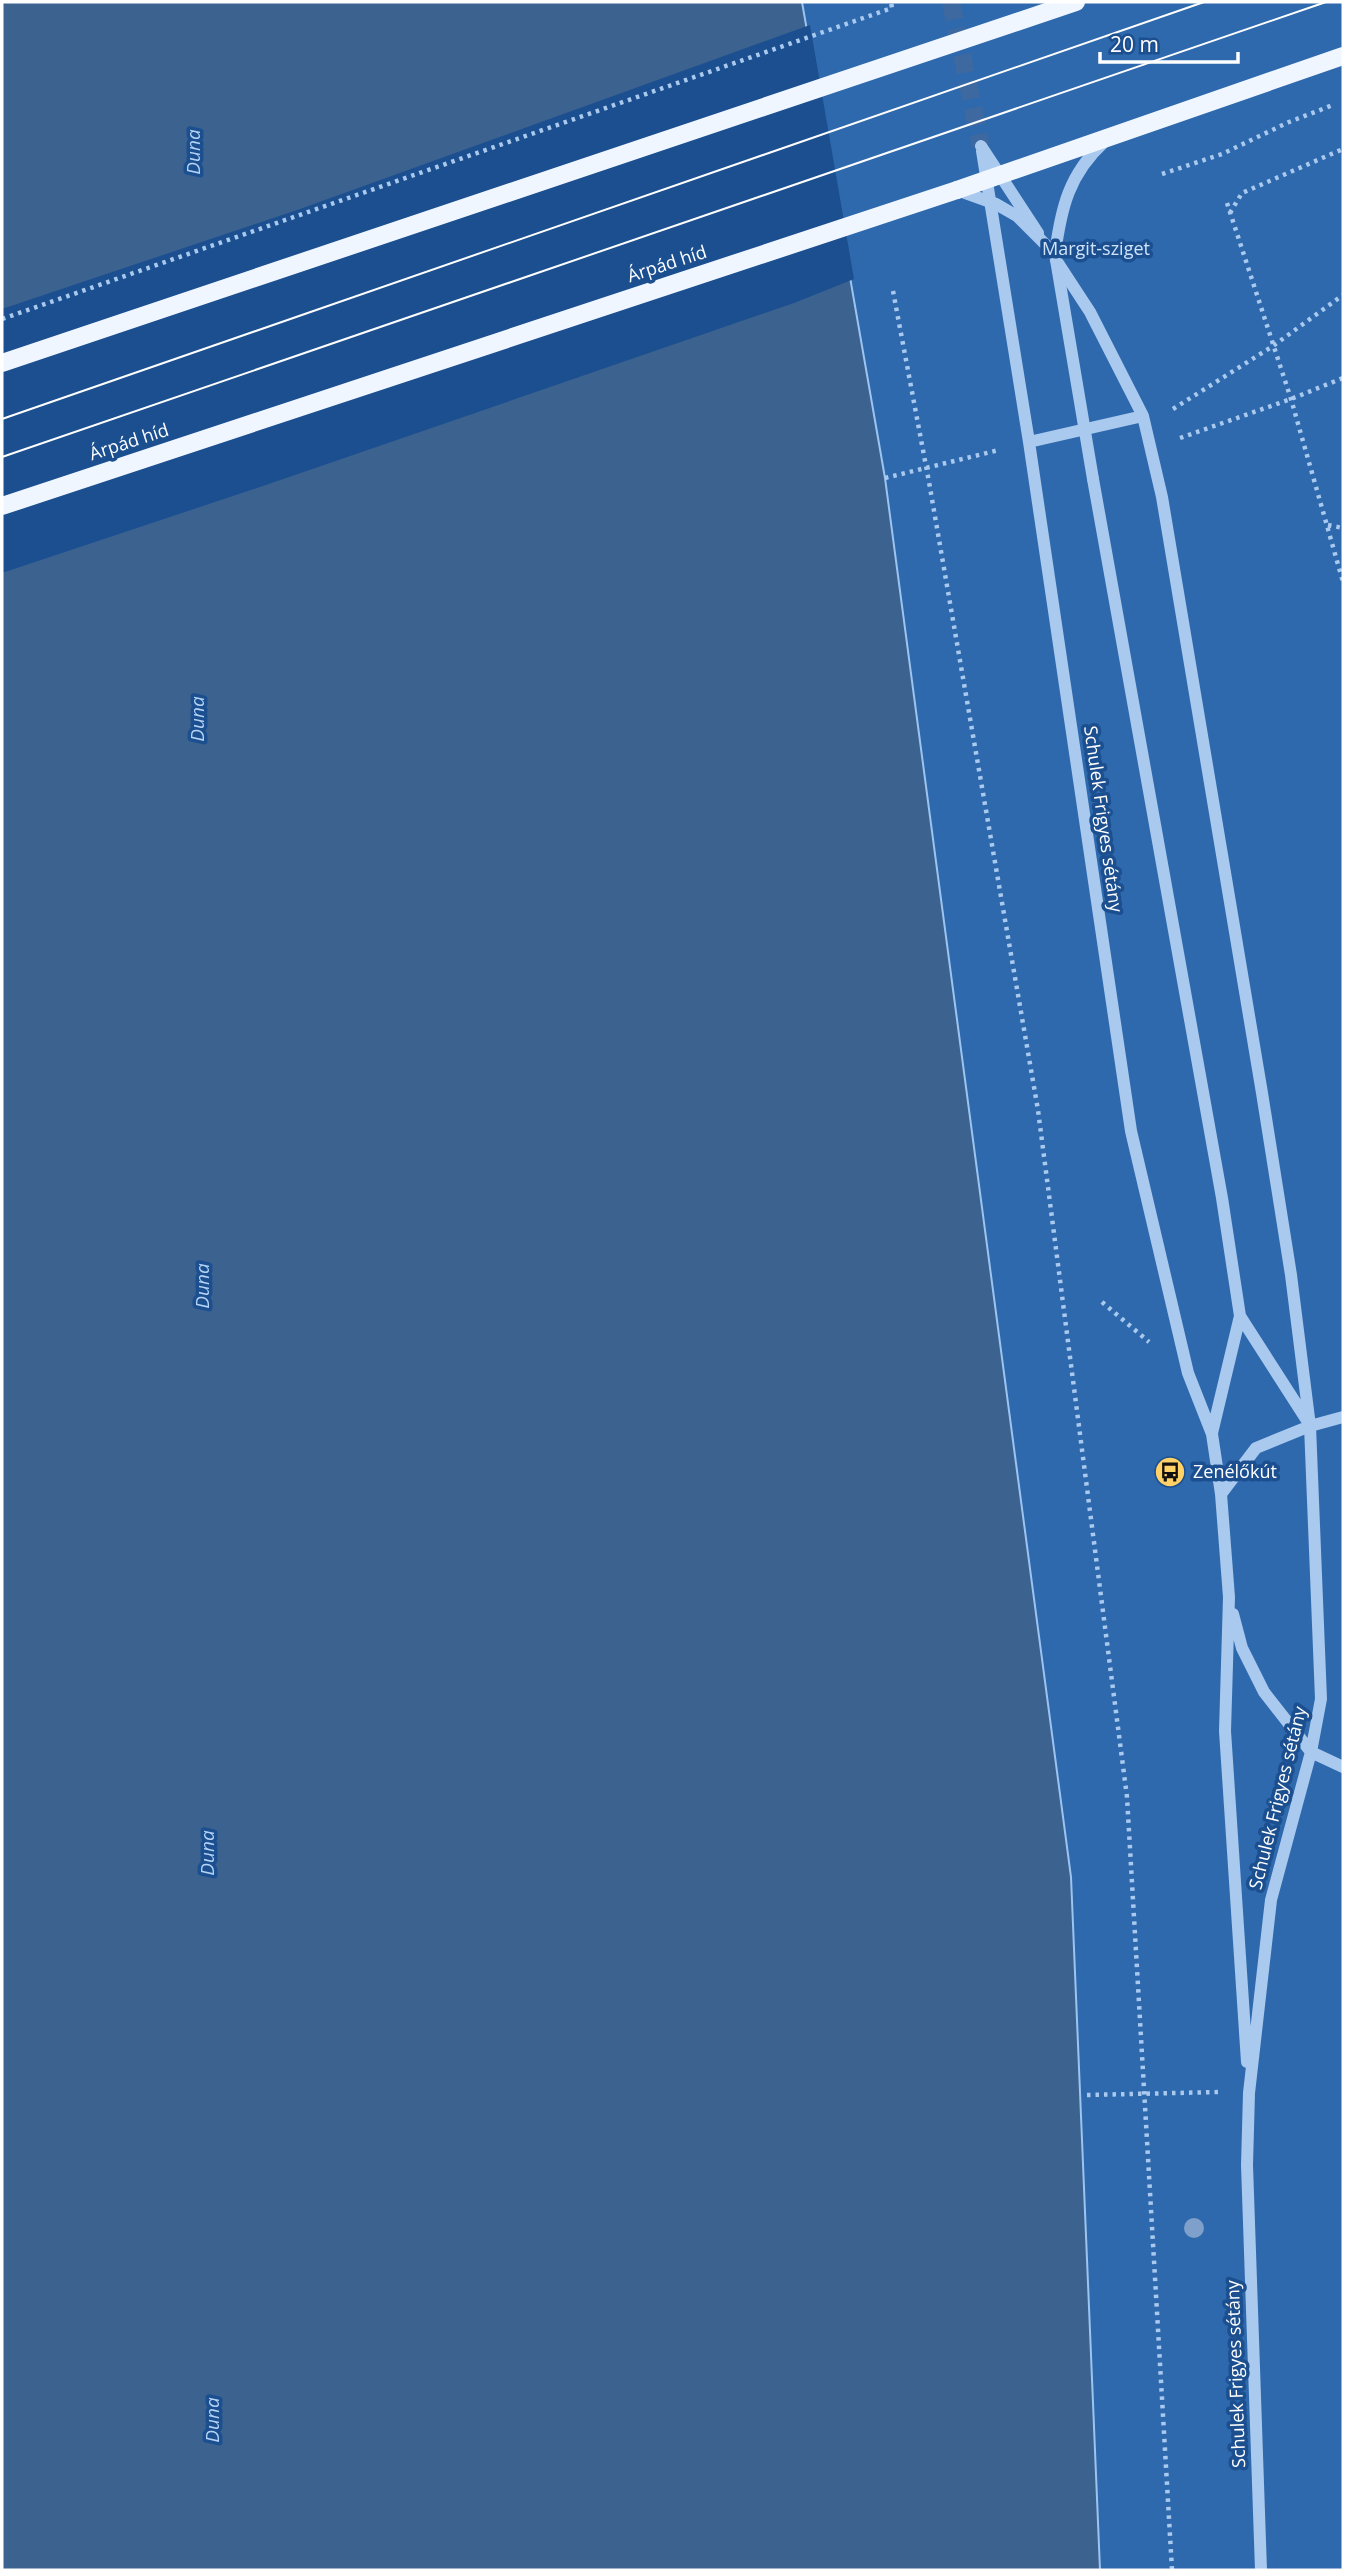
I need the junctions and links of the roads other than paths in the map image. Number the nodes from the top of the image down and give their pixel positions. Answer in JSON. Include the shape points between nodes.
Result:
{"nodes":[{"id":1,"x":1076,"y":2,"type":"edge"},
{"id":2,"x":1343,"y":56,"type":"edge"},
{"id":3,"x":1113,"y":134,"type":"junction"},
{"id":4,"x":957,"y":190,"type":"junction"},
{"id":5,"x":1055,"y":254,"type":"junction"},
{"id":6,"x":1062,"y":309,"type":"dead end"},
{"id":7,"x":2,"y":363,"type":"edge"},
{"id":8,"x":1143,"y":416,"type":"junction"},
{"id":9,"x":1083,"y":429,"type":"junction"},
{"id":10,"x":1029,"y":442,"type":"junction"},
{"id":11,"x":2,"y":506,"type":"edge"},
{"id":12,"x":1240,"y":1315,"type":"junction"},
{"id":13,"x":1343,"y":1417,"type":"edge"},
{"id":14,"x":1310,"y":1426,"type":"junction"},
{"id":15,"x":1212,"y":1434,"type":"junction"},
{"id":16,"x":1221,"y":1494,"type":"junction"},
{"id":17,"x":1229,"y":1597,"type":"junction"},
{"id":18,"x":1311,"y":1752,"type":"junction"},
{"id":19,"x":1343,"y":1767,"type":"edge"},
{"id":20,"x":1249,"y":2093,"type":"junction"},
{"id":21,"x":1261,"y":2570,"type":"edge"}],
"edges":[{"from":1,"to":7,"type":"main road","bridge":true},
{"from":2,"to":3,"type":"main road","name":"Árpád híd","bridge":true},
{"from":3,"to":4,"type":"main road","name":"Árpád híd","bridge":true},
{"from":3,"to":5,"type":"street","name":"Schulek Frigyes sétány","bridge":true,"via":[[1089,156],[1073,180],[1060,218]]},
{"from":4,"to":5,"type":"street","bridge":true,"via":[[1017,216]]},
{"from":4,"to":11,"type":"main road","name":"Árpád híd"},
{"from":5,"to":12,"type":"street","name":"Schulek Frigyes sétány","bridge":true},
{"from":6,"to":9,"type":"street"},
{"from":8,"to":9,"type":"street"},
{"from":8,"to":10,"type":"street","name":"Schulek Frigyes sétány","via":[[1090,312],[981,146]]},
{"from":8,"to":14,"type":"street","name":"Schulek Frigyes sétány","via":[[1162,497],[1262,1093]]},
{"from":9,"to":10,"type":"street"},
{"from":10,"to":15,"type":"street","name":"Schulek Frigyes sétány","via":[[1131,1131],[1188,1373]]},
{"from":12,"to":14,"type":"street","name":"Schulek Frigyes sétány"},
{"from":12,"to":15,"type":"street","name":"Schulek Frigyes sétány"},
{"from":13,"to":14,"type":"street"},
{"from":14,"to":16,"type":"street","via":[[1256,1448]]},
{"from":14,"to":18,"type":"street","name":"Schulek Frigyes sétány","via":[[1321,1699]]},
{"from":15,"to":16,"type":"street","name":"Schulek Frigyes sétány"},
{"from":16,"to":17,"type":"street","name":"Schulek Frigyes sétány"},
{"from":17,"to":18,"type":"street","via":[[1241,1648],[1264,1692]]},
{"from":17,"to":20,"type":"street","name":"Schulek Frigyes sétány","via":[[1225,1731]]},
{"from":18,"to":19,"type":"street"},
{"from":18,"to":20,"type":"street","name":"Schulek Frigyes sétány","via":[[1271,1900]]},
{"from":20,"to":21,"type":"street","name":"Schulek Frigyes sétány","via":[[1247,2165]]}]}
